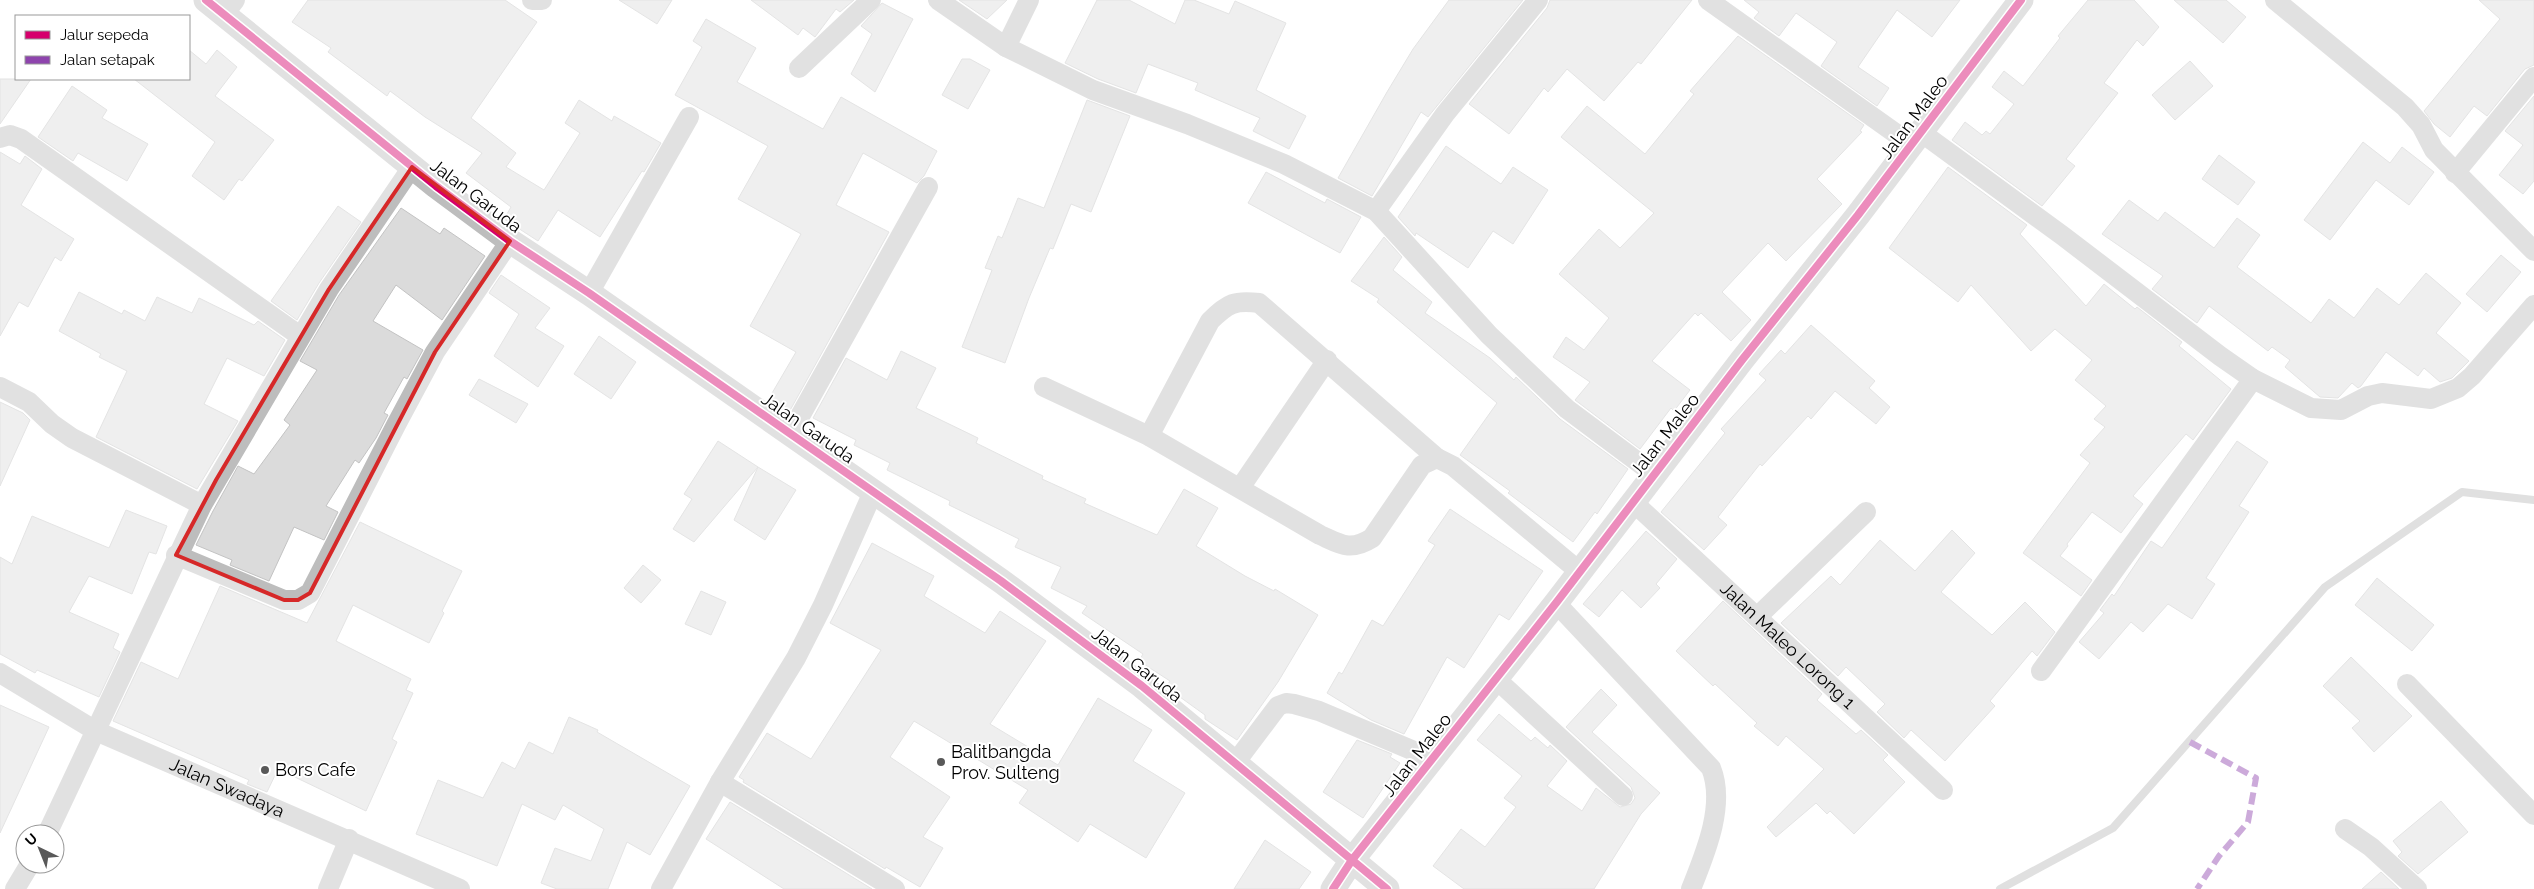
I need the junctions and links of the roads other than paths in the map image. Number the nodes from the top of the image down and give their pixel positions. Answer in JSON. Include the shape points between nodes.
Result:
{"nodes":[{"id":1,"x":532,"y":0,"type":"edge"},
{"id":2,"x":542,"y":0,"type":"edge"},
{"id":3,"x":870,"y":0,"type":"edge"},
{"id":4,"x":938,"y":0,"type":"edge"},
{"id":5,"x":1029,"y":0,"type":"edge"},
{"id":6,"x":1538,"y":0,"type":"edge"},
{"id":7,"x":1708,"y":0,"type":"edge"},
{"id":8,"x":2021,"y":0,"type":"edge"},
{"id":9,"x":2275,"y":0,"type":"edge"},
{"id":10,"x":222,"y":5,"type":"edge"},
{"id":11,"x":1006,"y":47,"type":"junction"},
{"id":12,"x":799,"y":68,"type":"dead end"},
{"id":13,"x":2534,"y":77,"type":"edge"},
{"id":14,"x":689,"y":117,"type":"dead end"},
{"id":15,"x":5,"y":133,"type":"edge"},
{"id":16,"x":1917,"y":139,"type":"junction"},
{"id":17,"x":412,"y":167,"type":"junction"},
{"id":18,"x":2456,"y":173,"type":"junction"},
{"id":19,"x":928,"y":187,"type":"dead end"},
{"id":20,"x":1376,"y":211,"type":"junction"},
{"id":21,"x":510,"y":241,"type":"junction"},
{"id":22,"x":2534,"y":251,"type":"edge"},
{"id":23,"x":589,"y":293,"type":"junction"},
{"id":24,"x":2534,"y":305,"type":"edge"},
{"id":25,"x":300,"y":336,"type":"junction"},
{"id":26,"x":1327,"y":360,"type":"junction"},
{"id":27,"x":2253,"y":379,"type":"junction"},
{"id":28,"x":0,"y":387,"type":"edge"},
{"id":29,"x":1044,"y":387,"type":"dead end"},
{"id":30,"x":790,"y":434,"type":"junction"},
{"id":31,"x":1149,"y":436,"type":"junction"},
{"id":32,"x":1437,"y":458,"type":"junction"},
{"id":33,"x":1654,"y":474,"type":"junction"},
{"id":34,"x":1240,"y":488,"type":"junction"},
{"id":35,"x":873,"y":492,"type":"junction"},
{"id":36,"x":1633,"y":502,"type":"junction"},
{"id":37,"x":202,"y":505,"type":"junction"},
{"id":38,"x":1866,"y":512,"type":"dead end"},
{"id":39,"x":176,"y":555,"type":"junction"},
{"id":40,"x":1580,"y":572,"type":"junction"},
{"id":41,"x":1556,"y":603,"type":"junction"},
{"id":42,"x":1757,"y":617,"type":"junction"},
{"id":43,"x":2041,"y":670,"type":"dead end"},
{"id":44,"x":0,"y":673,"type":"edge"},
{"id":45,"x":1496,"y":680,"type":"junction"},
{"id":46,"x":2407,"y":684,"type":"dead end"},
{"id":47,"x":96,"y":731,"type":"junction"},
{"id":48,"x":1433,"y":759,"type":"junction"},
{"id":49,"x":1234,"y":763,"type":"junction"},
{"id":50,"x":720,"y":782,"type":"junction"},
{"id":51,"x":1943,"y":790,"type":"dead end"},
{"id":52,"x":1623,"y":796,"type":"dead end"},
{"id":53,"x":2534,"y":815,"type":"edge"},
{"id":54,"x":52,"y":824,"type":"edge"},
{"id":55,"x":2344,"y":829,"type":"dead end"},
{"id":56,"x":349,"y":839,"type":"junction"},
{"id":57,"x":1352,"y":860,"type":"junction"},
{"id":58,"x":24,"y":874,"type":"edge"},
{"id":59,"x":15,"y":889,"type":"edge"},
{"id":60,"x":328,"y":889,"type":"edge"},
{"id":61,"x":460,"y":889,"type":"edge"},
{"id":62,"x":661,"y":889,"type":"edge"},
{"id":63,"x":895,"y":889,"type":"edge"},
{"id":64,"x":1332,"y":889,"type":"edge"},
{"id":65,"x":1387,"y":889,"type":"edge"},
{"id":66,"x":1691,"y":889,"type":"edge"},
{"id":67,"x":2417,"y":889,"type":"edge"}],
"edges":[{"from":1,"to":2,"type":"street"},
{"from":3,"to":12,"type":"street"},
{"from":4,"to":11,"type":"street"},
{"from":5,"to":11,"type":"street"},
{"from":6,"to":20,"type":"street","via":[[1445,114]]},
{"from":7,"to":16,"type":"street"},
{"from":8,"to":16,"type":"street","name":"Jalan Maleo"},
{"from":9,"to":18,"type":"street","via":[[2405,107],[2421,125],[2434,150]]},
{"from":10,"to":17,"type":"street","name":"Jalan Garuda"},
{"from":11,"to":20,"type":"street","via":[[1093,90],[1284,164]]},
{"from":13,"to":18,"type":"street"},
{"from":14,"to":23,"type":"street"},
{"from":15,"to":25,"type":"street"},
{"from":16,"to":27,"type":"street","via":[[2064,236]]},
{"from":16,"to":33,"type":"street","name":"Jalan Maleo"},
{"from":17,"to":21,"type":"street","name":"Jalan Garuda"},
{"from":17,"to":25,"type":"street"},
{"from":18,"to":22,"type":"street"},
{"from":19,"to":30,"type":"street"},
{"from":20,"to":33,"type":"street","via":[[1489,335],[1567,409]]},
{"from":21,"to":23,"type":"street","name":"Jalan Garuda"},
{"from":21,"to":39,"type":"street","via":[[436,352],[310,594],[298,600],[284,600]]},
{"from":23,"to":30,"type":"street","name":"Jalan Garuda"},
{"from":24,"to":27,"type":"street","via":[[2472,376],[2458,388],[2431,399],[2382,393],[2368,396],[2341,410],[2327,410],[2312,408]]},
{"from":25,"to":37,"type":"street"},
{"from":26,"to":31,"type":"street","via":[[1260,302],[1238,300],[1210,321]]},
{"from":26,"to":32,"type":"street"},
{"from":26,"to":34,"type":"street"},
{"from":27,"to":43,"type":"street"},
{"from":28,"to":37,"type":"street","via":[[29,402],[72,438]]},
{"from":29,"to":31,"type":"street"},
{"from":30,"to":35,"type":"street","name":"Jalan Garuda"},
{"from":31,"to":34,"type":"street"},
{"from":32,"to":34,"type":"street","via":[[1422,465],[1382,526],[1361,545],[1345,546],[1320,535]]},
{"from":32,"to":40,"type":"street","via":[[1453,466]]},
{"from":33,"to":36,"type":"street","name":"Jalan Maleo"},
{"from":35,"to":49,"type":"street","name":"Jalan Garuda","via":[[1118,668]]},
{"from":35,"to":50,"type":"street","via":[[796,658]]},
{"from":36,"to":40,"type":"street","name":"Jalan Maleo"},
{"from":36,"to":42,"type":"street","name":"Jalan Maleo Lorong 1"},
{"from":37,"to":39,"type":"street"},
{"from":38,"to":42,"type":"street"},
{"from":39,"to":47,"type":"street"},
{"from":40,"to":41,"type":"street","name":"Jalan Maleo"},
{"from":41,"to":45,"type":"street","name":"Jalan Maleo"},
{"from":41,"to":66,"type":"street","via":[[1711,768],[1716,786],[1713,826]]},
{"from":42,"to":51,"type":"street","name":"Jalan Maleo Lorong 1"},
{"from":44,"to":47,"type":"street","name":"Jalan Swadaya"},
{"from":45,"to":48,"type":"street","name":"Jalan Maleo"},
{"from":45,"to":52,"type":"street"},
{"from":46,"to":53,"type":"street"},
{"from":47,"to":54,"type":"street"},
{"from":47,"to":56,"type":"street","name":"Jalan Swadaya"},
{"from":48,"to":49,"type":"street","via":[[1319,711],[1286,703],[1278,706]]},
{"from":48,"to":57,"type":"street","name":"Jalan Maleo"},
{"from":49,"to":57,"type":"street","name":"Jalan Garuda"},
{"from":50,"to":62,"type":"street"},
{"from":50,"to":63,"type":"street"},
{"from":55,"to":67,"type":"street","via":[[2371,847]]},
{"from":56,"to":60,"type":"street"},
{"from":56,"to":61,"type":"street","name":"Jalan Swadaya"},
{"from":57,"to":64,"type":"street","name":"Jalan Maleo"},
{"from":57,"to":65,"type":"street","name":"Jalan Garuda"},
{"from":58,"to":59,"type":"street"}]}
